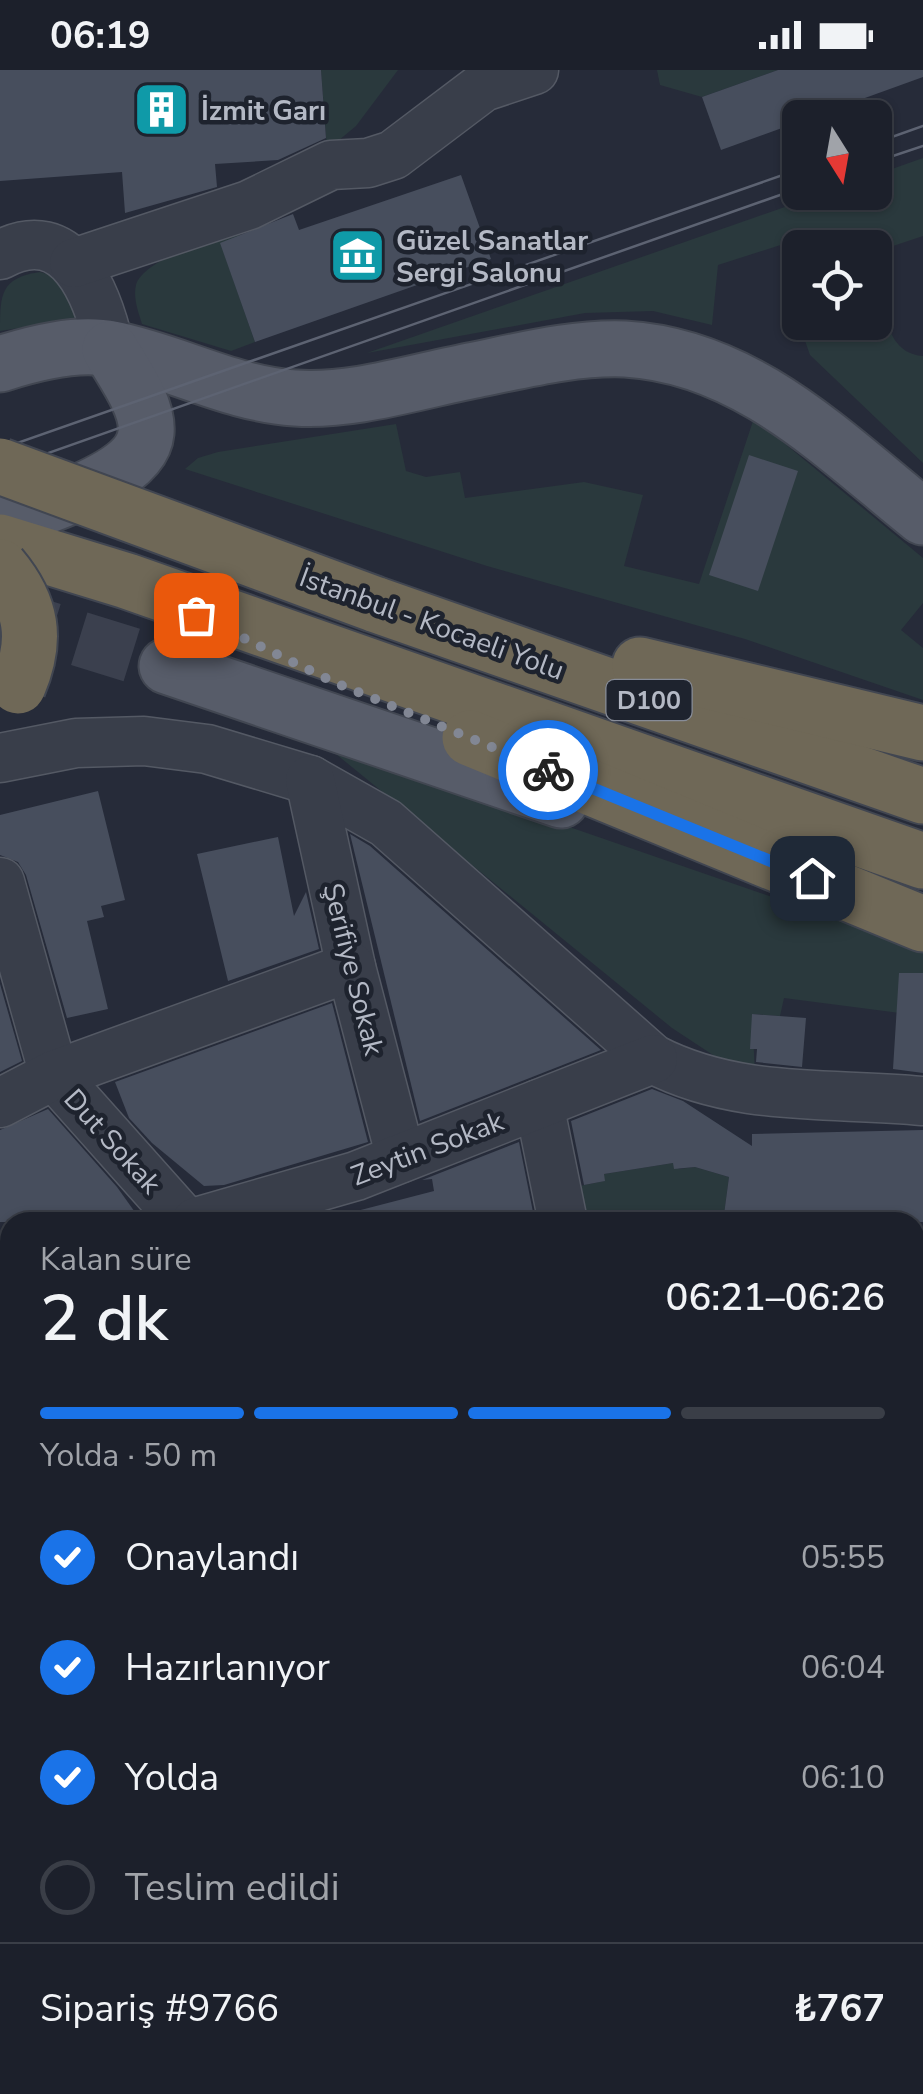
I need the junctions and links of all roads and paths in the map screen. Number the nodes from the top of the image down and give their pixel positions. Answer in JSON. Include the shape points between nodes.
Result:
{"nodes":[{"id":1,"x":534,"y":70,"type":"edge"},
{"id":2,"x":0,"y":255,"type":"edge"},
{"id":3,"x":74,"y":263,"type":"junction"},
{"id":4,"x":110,"y":349,"type":"junction"},
{"id":5,"x":0,"y":364,"type":"edge"},
{"id":6,"x":0,"y":466,"type":"edge"},
{"id":7,"x":923,"y":517,"type":"edge"},
{"id":8,"x":0,"y":523,"type":"edge"},
{"id":9,"x":0,"y":542,"type":"edge"},
{"id":10,"x":0,"y":566,"type":"edge"},
{"id":11,"x":374,"y":604,"type":"junction"},
{"id":12,"x":167,"y":666,"type":"tunnel mouth"},
{"id":13,"x":342,"y":670,"type":"junction"},
{"id":14,"x":9,"y":696,"type":"edge"},
{"id":15,"x":923,"y":733,"type":"edge"},
{"id":16,"x":0,"y":758,"type":"edge"},
{"id":17,"x":310,"y":780,"type":"junction"},
{"id":18,"x":923,"y":796,"type":"edge"},
{"id":19,"x":923,"y":861,"type":"edge"},
{"id":20,"x":0,"y":882,"type":"edge"},
{"id":21,"x":922,"y":924,"type":"edge"},
{"id":22,"x":351,"y":967,"type":"junction"},
{"id":23,"x":653,"y":1059,"type":"junction"},
{"id":24,"x":54,"y":1075,"type":"junction"},
{"id":25,"x":923,"y":1101,"type":"edge"},
{"id":26,"x":0,"y":1104,"type":"edge"},
{"id":27,"x":538,"y":1104,"type":"junction"},
{"id":28,"x":401,"y":1158,"type":"junction"},
{"id":29,"x":176,"y":1212,"type":"edge"},
{"id":30,"x":236,"y":1212,"type":"edge"},
{"id":31,"x":561,"y":1212,"type":"edge"}],
"edges":[{"from":1,"to":3,"type":"street","via":[[483,87],[393,154],[368,164],[331,166],[249,206]]},
{"from":2,"to":3,"type":"street","via":[[32,246]]},
{"from":3,"to":4,"type":"street","via":[[95,292]]},
{"from":4,"to":5,"type":"main road","via":[[44,352]]},
{"from":4,"to":7,"type":"main road","via":[[229,387],[296,398],[342,396],[557,354],[670,354],[770,394]]},
{"from":4,"to":8,"type":"main road","via":[[144,418],[138,454],[109,478]]},
{"from":6,"to":11,"type":"highway","name":"İstanbul - Kocaeli Yolu","number":"D100","bridge":true},
{"from":9,"to":13,"type":"highway","number":"D100","via":[[126,581]]},
{"from":10,"to":14,"type":"highway","bridge":true,"via":[[29,618],[31,648]]},
{"from":11,"to":15,"type":"highway"},
{"from":11,"to":18,"type":"highway","name":"İstanbul - Kocaeli Yolu","number":"D100"},
{"from":12,"to":21,"type":"main road"},
{"from":13,"to":19,"type":"highway","number":"D100"},
{"from":13,"to":21,"type":"highway"},
{"from":16,"to":17,"type":"street","via":[[76,742],[144,740],[207,748]]},
{"from":17,"to":22,"type":"street","name":"Şerifiye Sokak"},
{"from":17,"to":23,"type":"street","via":[[386,823]]},
{"from":20,"to":24,"type":"street","name":"Dut Sokak"},
{"from":22,"to":24,"type":"street"},
{"from":22,"to":28,"type":"street","name":"Şerifiye Sokak"},
{"from":23,"to":25,"type":"street","via":[[690,1078],[736,1088]]},
{"from":23,"to":27,"type":"street","name":"Zeytin Sokak"},
{"from":24,"to":26,"type":"street"},
{"from":24,"to":29,"type":"street","name":"Dut Sokak"},
{"from":27,"to":28,"type":"street","name":"Zeytin Sokak"},
{"from":27,"to":31,"type":"street"},
{"from":28,"to":30,"type":"street","name":"Zeytin Sokak"}]}
